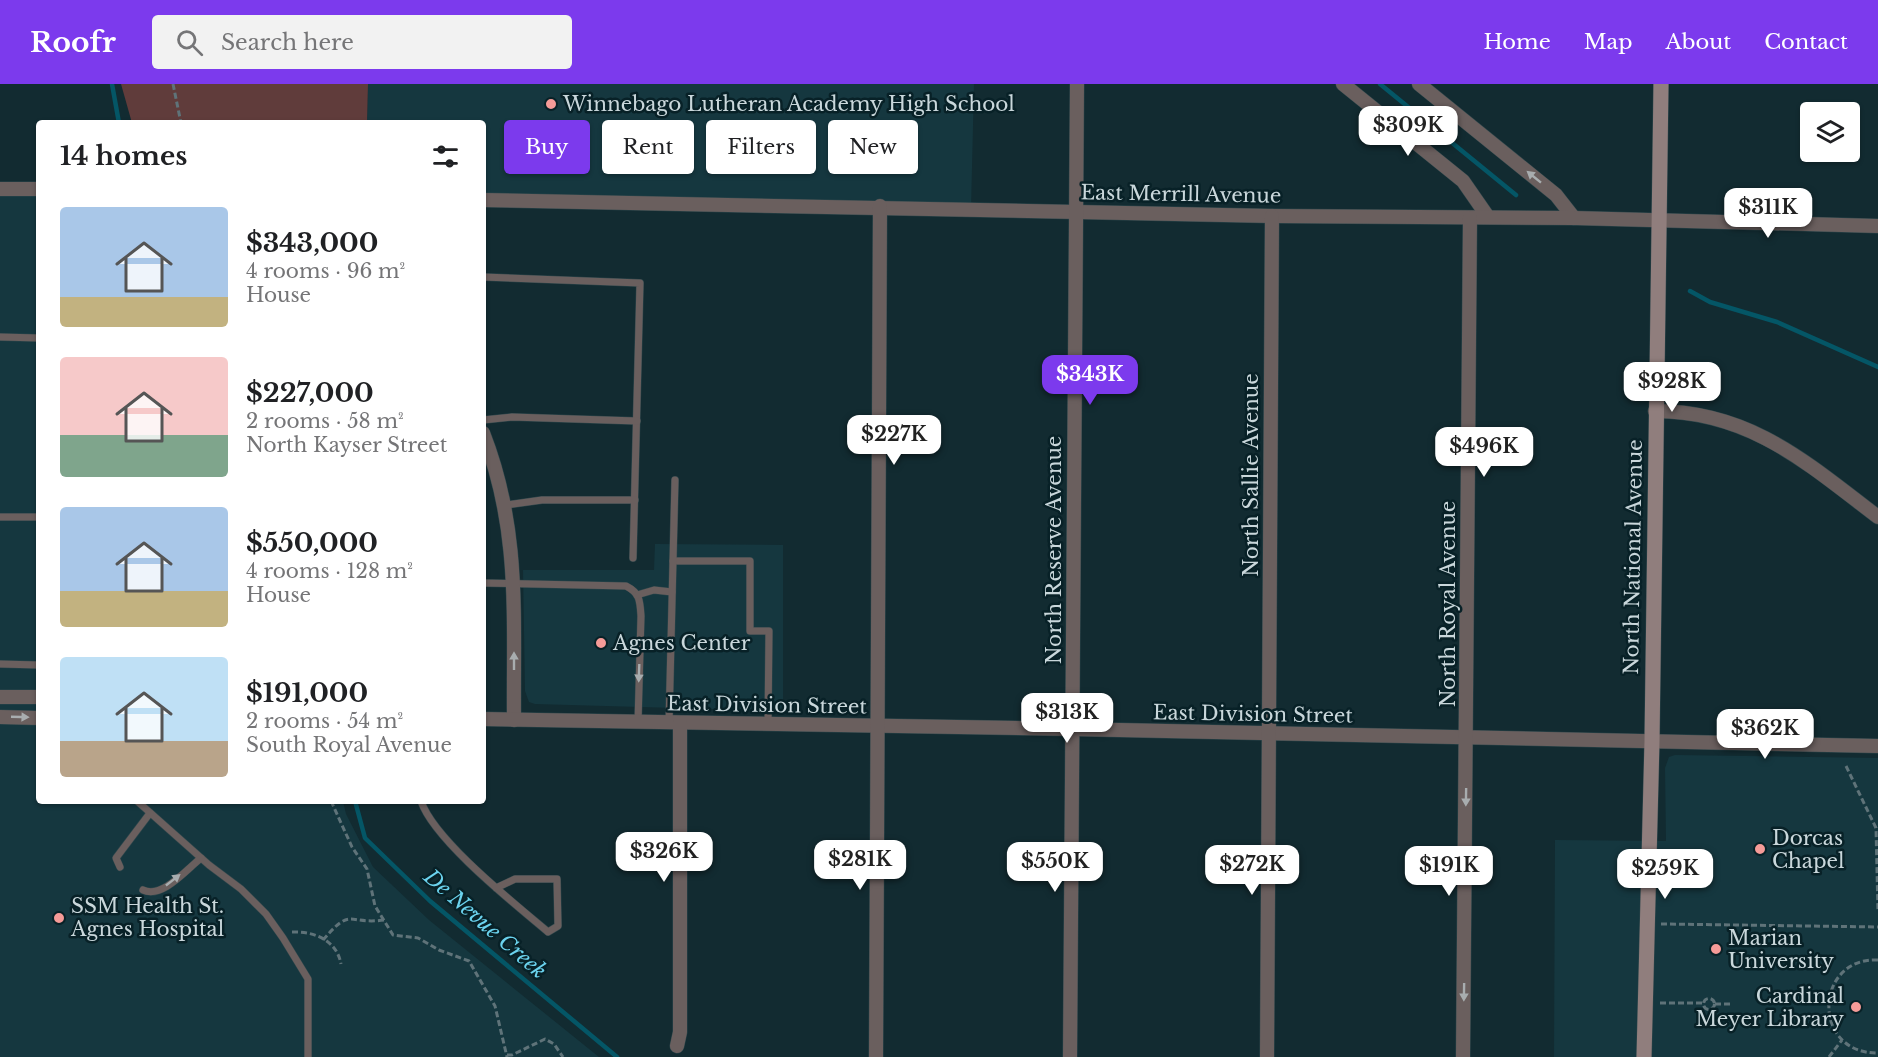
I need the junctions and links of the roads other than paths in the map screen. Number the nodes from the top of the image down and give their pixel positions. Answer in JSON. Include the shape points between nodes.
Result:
{"nodes":[{"id":1,"x":1077,"y":84,"type":"edge"},
{"id":2,"x":1343,"y":84,"type":"edge"},
{"id":3,"x":1419,"y":84,"type":"edge"},
{"id":4,"x":1661,"y":84,"type":"edge"},
{"id":5,"x":0,"y":189,"type":"edge"},
{"id":6,"x":36,"y":189,"type":"edge"},
{"id":7,"x":486,"y":200,"type":"edge"},
{"id":8,"x":880,"y":206,"type":"junction"},
{"id":9,"x":1077,"y":211,"type":"junction"},
{"id":10,"x":1272,"y":216,"type":"junction"},
{"id":11,"x":1488,"y":217,"type":"junction"},
{"id":12,"x":1470,"y":218,"type":"junction"},
{"id":13,"x":1574,"y":218,"type":"junction"},
{"id":14,"x":1659,"y":221,"type":"junction"},
{"id":15,"x":1878,"y":226,"type":"edge"},
{"id":16,"x":486,"y":276,"type":"edge"},
{"id":17,"x":0,"y":337,"type":"edge"},
{"id":18,"x":36,"y":338,"type":"edge"},
{"id":19,"x":1655,"y":411,"type":"junction"},
{"id":20,"x":486,"y":420,"type":"edge"},
{"id":21,"x":637,"y":421,"type":"junction"},
{"id":22,"x":486,"y":442,"type":"edge"},
{"id":23,"x":675,"y":480,"type":"dead end"},
{"id":24,"x":634,"y":500,"type":"junction"},
{"id":25,"x":506,"y":505,"type":"junction"},
{"id":26,"x":0,"y":517,"type":"edge"},
{"id":27,"x":36,"y":517,"type":"edge"},
{"id":28,"x":1878,"y":517,"type":"edge"},
{"id":29,"x":633,"y":558,"type":"dead end"},
{"id":30,"x":673,"y":561,"type":"junction"},
{"id":31,"x":486,"y":583,"type":"edge"},
{"id":32,"x":513,"y":585,"type":"junction"},
{"id":33,"x":672,"y":592,"type":"junction"},
{"id":34,"x":637,"y":595,"type":"junction"},
{"id":35,"x":0,"y":664,"type":"edge"},
{"id":36,"x":36,"y":665,"type":"edge"},
{"id":37,"x":0,"y":697,"type":"edge"},
{"id":38,"x":36,"y":698,"type":"edge"},
{"id":39,"x":0,"y":717,"type":"edge"},
{"id":40,"x":36,"y":718,"type":"edge"},
{"id":41,"x":486,"y":719,"type":"edge"},
{"id":42,"x":514,"y":720,"type":"junction"},
{"id":43,"x":638,"y":723,"type":"junction"},
{"id":44,"x":674,"y":723,"type":"junction"},
{"id":45,"x":768,"y":724,"type":"junction"},
{"id":46,"x":877,"y":726,"type":"junction"},
{"id":47,"x":1072,"y":729,"type":"junction"},
{"id":48,"x":1269,"y":734,"type":"junction"},
{"id":49,"x":1466,"y":738,"type":"junction"},
{"id":50,"x":1652,"y":741,"type":"junction"},
{"id":51,"x":1878,"y":746,"type":"edge"},
{"id":52,"x":140,"y":804,"type":"edge"},
{"id":53,"x":423,"y":804,"type":"edge"},
{"id":54,"x":150,"y":813,"type":"junction"},
{"id":55,"x":201,"y":858,"type":"junction"},
{"id":56,"x":120,"y":867,"type":"dead end"},
{"id":57,"x":496,"y":888,"type":"junction"},
{"id":58,"x":143,"y":890,"type":"dead end"},
{"id":59,"x":677,"y":1046,"type":"dead end"},
{"id":60,"x":308,"y":1057,"type":"edge"},
{"id":61,"x":876,"y":1057,"type":"edge"},
{"id":62,"x":1070,"y":1057,"type":"edge"},
{"id":63,"x":1267,"y":1057,"type":"edge"},
{"id":64,"x":1463,"y":1057,"type":"edge"},
{"id":65,"x":1644,"y":1057,"type":"edge"}],
"edges":[{"from":1,"to":9,"type":"street","name":"North Reserve Avenue"},
{"from":2,"to":11,"type":"street","via":[[1463,181]]},
{"from":13,"to":3,"type":"street","one_way":true,"via":[[1556,195]]},
{"from":4,"to":14,"type":"street","name":"North National Avenue"},
{"from":5,"to":6,"type":"street"},
{"from":7,"to":8,"type":"street","name":"East Merrill Avenue"},
{"from":8,"to":9,"type":"street","name":"East Merrill Avenue"},
{"from":8,"to":46,"type":"street"},
{"from":9,"to":10,"type":"street","name":"East Merrill Avenue"},
{"from":9,"to":47,"type":"street","name":"North Reserve Avenue"},
{"from":10,"to":12,"type":"street","name":"East Merrill Avenue"},
{"from":10,"to":48,"type":"street","name":"North Sallie Avenue"},
{"from":11,"to":12,"type":"street","name":"East Merrill Avenue"},
{"from":11,"to":13,"type":"street","name":"East Merrill Avenue"},
{"from":12,"to":49,"type":"street","name":"North Royal Avenue"},
{"from":13,"to":14,"type":"street","name":"East Merrill Avenue"},
{"from":14,"to":15,"type":"street","name":"East Merrill Avenue"},
{"from":14,"to":19,"type":"street","name":"North National Avenue"},
{"from":16,"to":21,"type":"lane","via":[[640,283]]},
{"from":17,"to":18,"type":"lane"},
{"from":19,"to":28,"type":"street","via":[[1704,415],[1766,436]]},
{"from":19,"to":50,"type":"street","name":"North National Avenue"},
{"from":20,"to":21,"type":"lane"},
{"from":21,"to":24,"type":"lane"},
{"from":22,"to":25,"type":"street"},
{"from":23,"to":30,"type":"lane"},
{"from":24,"to":25,"type":"lane","via":[[542,500]]},
{"from":24,"to":29,"type":"lane"},
{"from":25,"to":32,"type":"street"},
{"from":26,"to":27,"type":"lane"},
{"from":30,"to":33,"type":"lane"},
{"from":30,"to":45,"type":"lane","via":[[750,561],[750,631],[769,631]]},
{"from":31,"to":32,"type":"lane"},
{"from":32,"to":34,"type":"lane","via":[[626,586]]},
{"from":42,"to":32,"type":"street","one_way":true},
{"from":33,"to":34,"type":"lane","via":[[654,590]]},
{"from":33,"to":44,"type":"lane"},
{"from":34,"to":43,"type":"lane","one_way":true,"via":[[641,616]]},
{"from":35,"to":36,"type":"lane"},
{"from":37,"to":38,"type":"street"},
{"from":39,"to":40,"type":"street","one_way":true},
{"from":41,"to":42,"type":"street","name":"East Division Street"},
{"from":42,"to":43,"type":"street","name":"East Division Street"},
{"from":43,"to":44,"type":"street","name":"East Division Street"},
{"from":44,"to":45,"type":"street","name":"East Division Street"},
{"from":44,"to":59,"type":"street","via":[[680,1032]]},
{"from":45,"to":46,"type":"street","name":"East Division Street"},
{"from":46,"to":47,"type":"street","name":"East Division Street"},
{"from":46,"to":61,"type":"street"},
{"from":47,"to":48,"type":"street","name":"East Division Street"},
{"from":47,"to":62,"type":"street","name":"North Reserve Avenue"},
{"from":48,"to":49,"type":"street","name":"East Division Street"},
{"from":48,"to":63,"type":"street","name":"North Sallie Avenue"},
{"from":49,"to":50,"type":"street","name":"East Division Street"},
{"from":49,"to":64,"type":"street","name":"North Royal Avenue","one_way":true},
{"from":50,"to":51,"type":"street","name":"East Division Street"},
{"from":50,"to":65,"type":"street","name":"North National Avenue"},
{"from":52,"to":54,"type":"lane"},
{"from":53,"to":57,"type":"lane","via":[[437,828]]},
{"from":54,"to":55,"type":"lane"},
{"from":54,"to":56,"type":"lane","via":[[120,848],[116,858]]},
{"from":58,"to":55,"type":"lane","one_way":true,"via":[[159,891]]},
{"from":55,"to":60,"type":"lane","via":[[266,914],[308,979]]},
{"from":57,"to":57,"type":"lane","via":[[548,932],[558,926],[557,879],[515,879]]}]}
